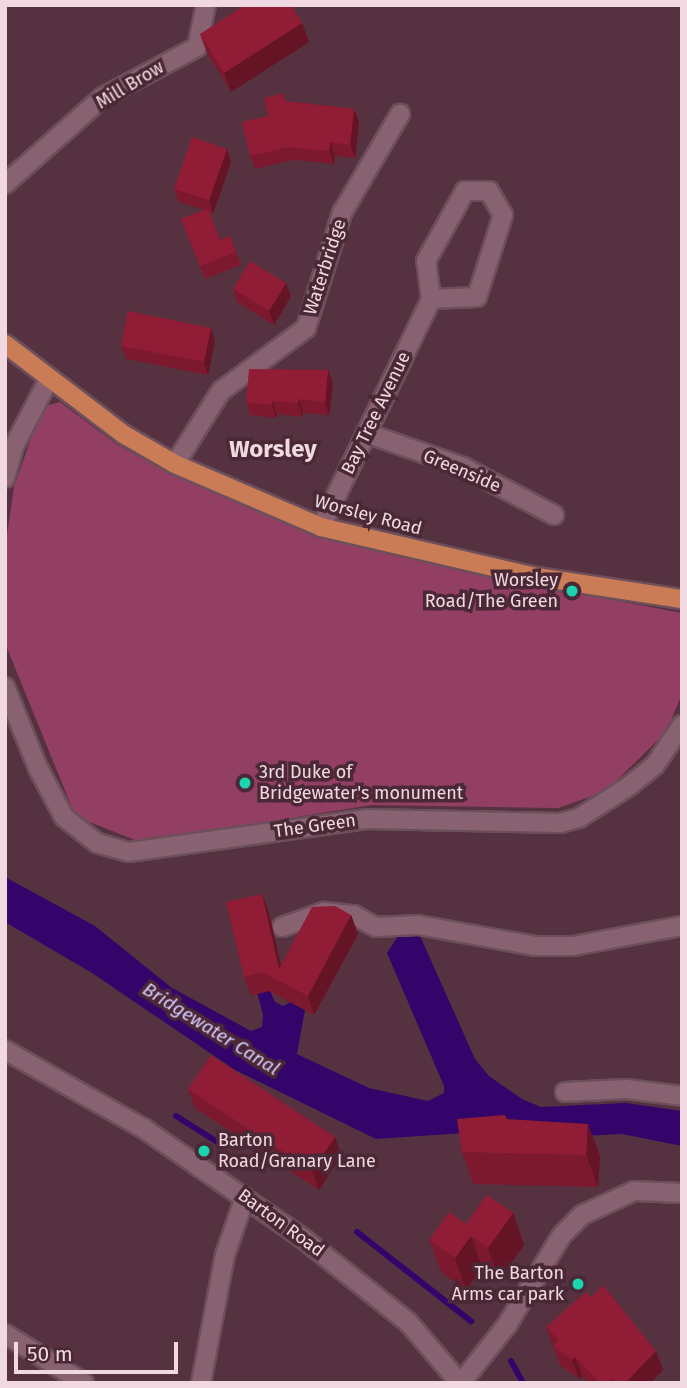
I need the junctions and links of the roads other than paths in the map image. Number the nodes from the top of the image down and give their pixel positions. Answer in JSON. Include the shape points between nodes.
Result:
{"nodes":[{"id":1,"x":206,"y":5,"type":"edge"},
{"id":2,"x":400,"y":114,"type":"dead end"},
{"id":3,"x":5,"y":184,"type":"edge"},
{"id":4,"x":431,"y":299,"type":"junction"},
{"id":5,"x":5,"y":344,"type":"edge"},
{"id":6,"x":49,"y":379,"type":"junction"},
{"id":7,"x":366,"y":433,"type":"junction"},
{"id":8,"x":175,"y":464,"type":"junction"},
{"id":9,"x":5,"y":478,"type":"edge"},
{"id":10,"x":554,"y":515,"type":"dead end"},
{"id":11,"x":321,"y":527,"type":"junction"},
{"id":12,"x":682,"y":598,"type":"edge"},
{"id":13,"x":5,"y":687,"type":"edge"},
{"id":14,"x":682,"y":726,"type":"edge"},
{"id":15,"x":682,"y":926,"type":"edge"},
{"id":16,"x":282,"y":927,"type":"dead end"},
{"id":17,"x":5,"y":1050,"type":"edge"},
{"id":18,"x":565,"y":1092,"type":"dead end"},
{"id":19,"x":682,"y":1096,"type":"edge"},
{"id":20,"x":682,"y":1193,"type":"edge"},
{"id":21,"x":245,"y":1198,"type":"junction"},
{"id":22,"x":5,"y":1334,"type":"edge"},
{"id":23,"x":84,"y":1383,"type":"edge"},
{"id":24,"x":201,"y":1383,"type":"edge"},
{"id":25,"x":461,"y":1383,"type":"edge"}],
"edges":[{"from":1,"to":3,"type":"street","name":"Mill Brow","via":[[197,47],[103,97]]},
{"from":2,"to":8,"type":"street","name":"Waterbridge","via":[[342,213],[306,328],[221,391]]},
{"from":4,"to":4,"type":"street","via":[[426,261],[465,191],[489,191],[503,215],[477,297]]},
{"from":4,"to":7,"type":"street","name":"Bay Tree Avenue"},
{"from":5,"to":6,"type":"main road","name":"Worsley Road"},
{"from":6,"to":8,"type":"main road","name":"Worsley Road","via":[[123,434]]},
{"from":6,"to":9,"type":"street","via":[[15,444]]},
{"from":7,"to":10,"type":"street","name":"Greenside","via":[[463,467]]},
{"from":7,"to":11,"type":"street","name":"Bay Tree Avenue"},
{"from":8,"to":11,"type":"main road","name":"Worsley Road"},
{"from":11,"to":12,"type":"main road","name":"Worsley Road","via":[[531,576]]},
{"from":13,"to":14,"type":"street","name":"The Green","via":[[64,817],[97,843],[129,852],[367,819],[559,822],[579,818],[655,765]]},
{"from":15,"to":16,"type":"street","via":[[573,946],[536,946],[418,925],[376,927],[354,915],[324,912]]},
{"from":17,"to":21,"type":"street","name":"Barton Road","via":[[143,1128]]},
{"from":18,"to":19,"type":"street","via":[[626,1089]]},
{"from":20,"to":25,"type":"street","via":[[634,1191],[582,1215],[562,1236],[507,1325]]},
{"from":21,"to":24,"type":"street","via":[[225,1255]]},
{"from":21,"to":25,"type":"street","name":"Barton Road","via":[[408,1322]]},
{"from":22,"to":23,"type":"street"}]}
